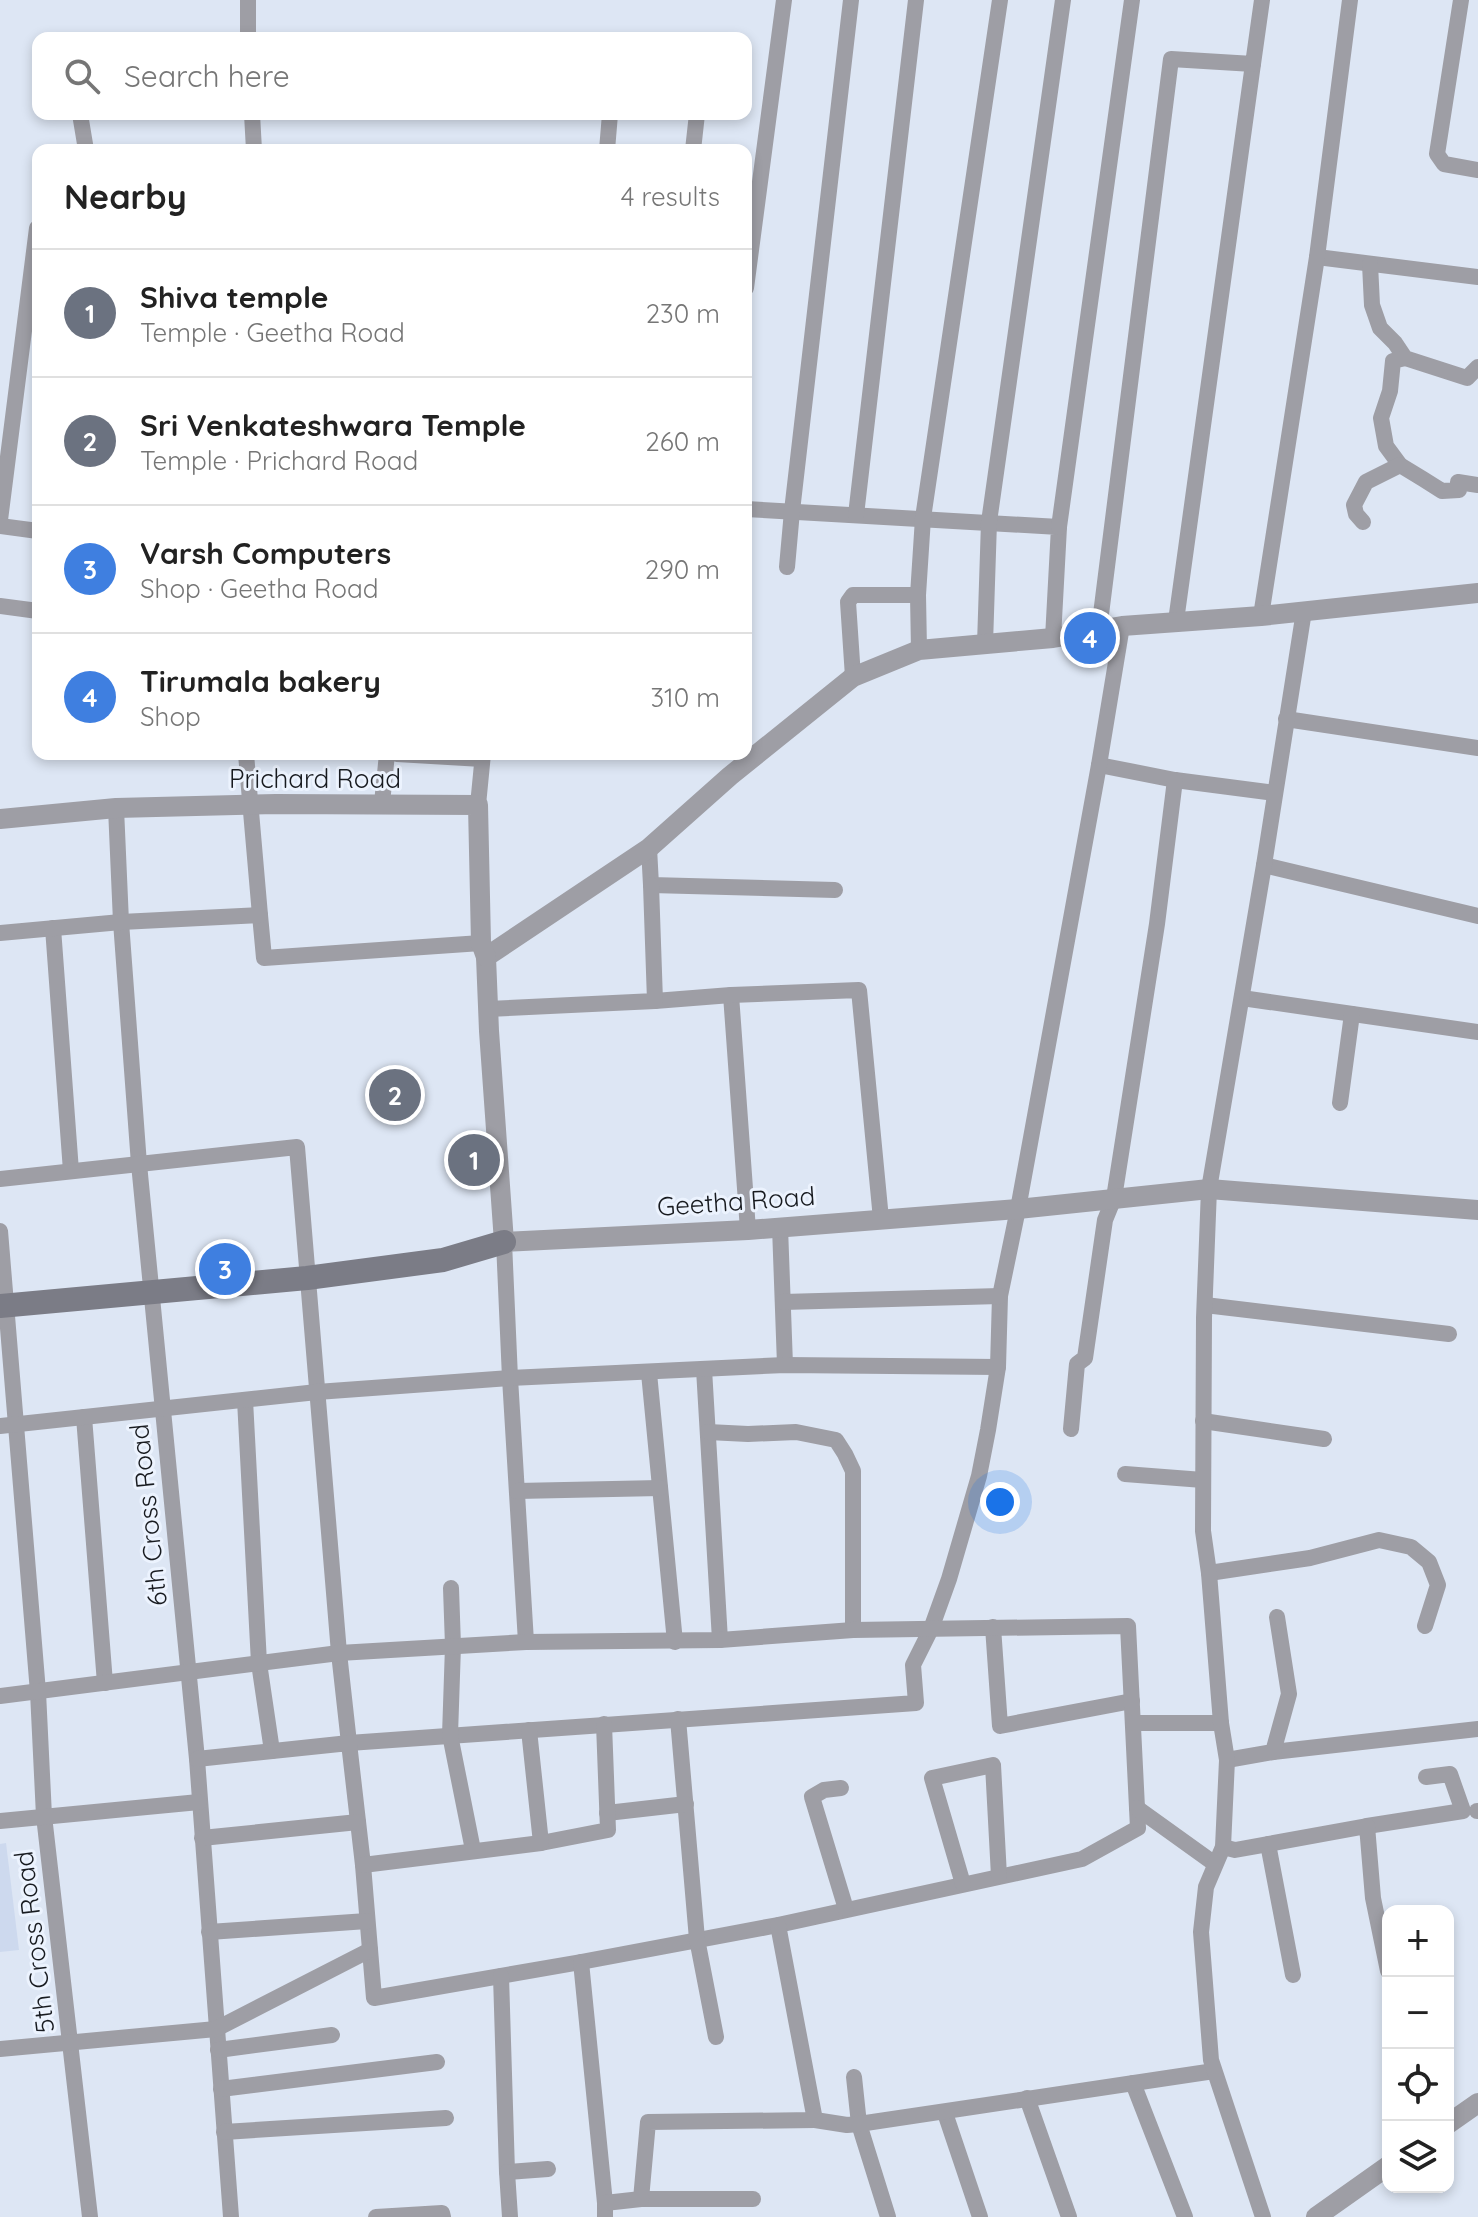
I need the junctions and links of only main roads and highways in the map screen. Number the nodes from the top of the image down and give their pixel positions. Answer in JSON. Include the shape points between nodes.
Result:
{"nodes":[{"id":1,"x":504,"y":1242,"type":"road end"},
{"id":2,"x":4,"y":1305,"type":"edge"}],
"edges":[{"from":1,"to":2,"type":"main road","name":"Geetha Road","via":[[443,1260],[307,1278]]}]}
